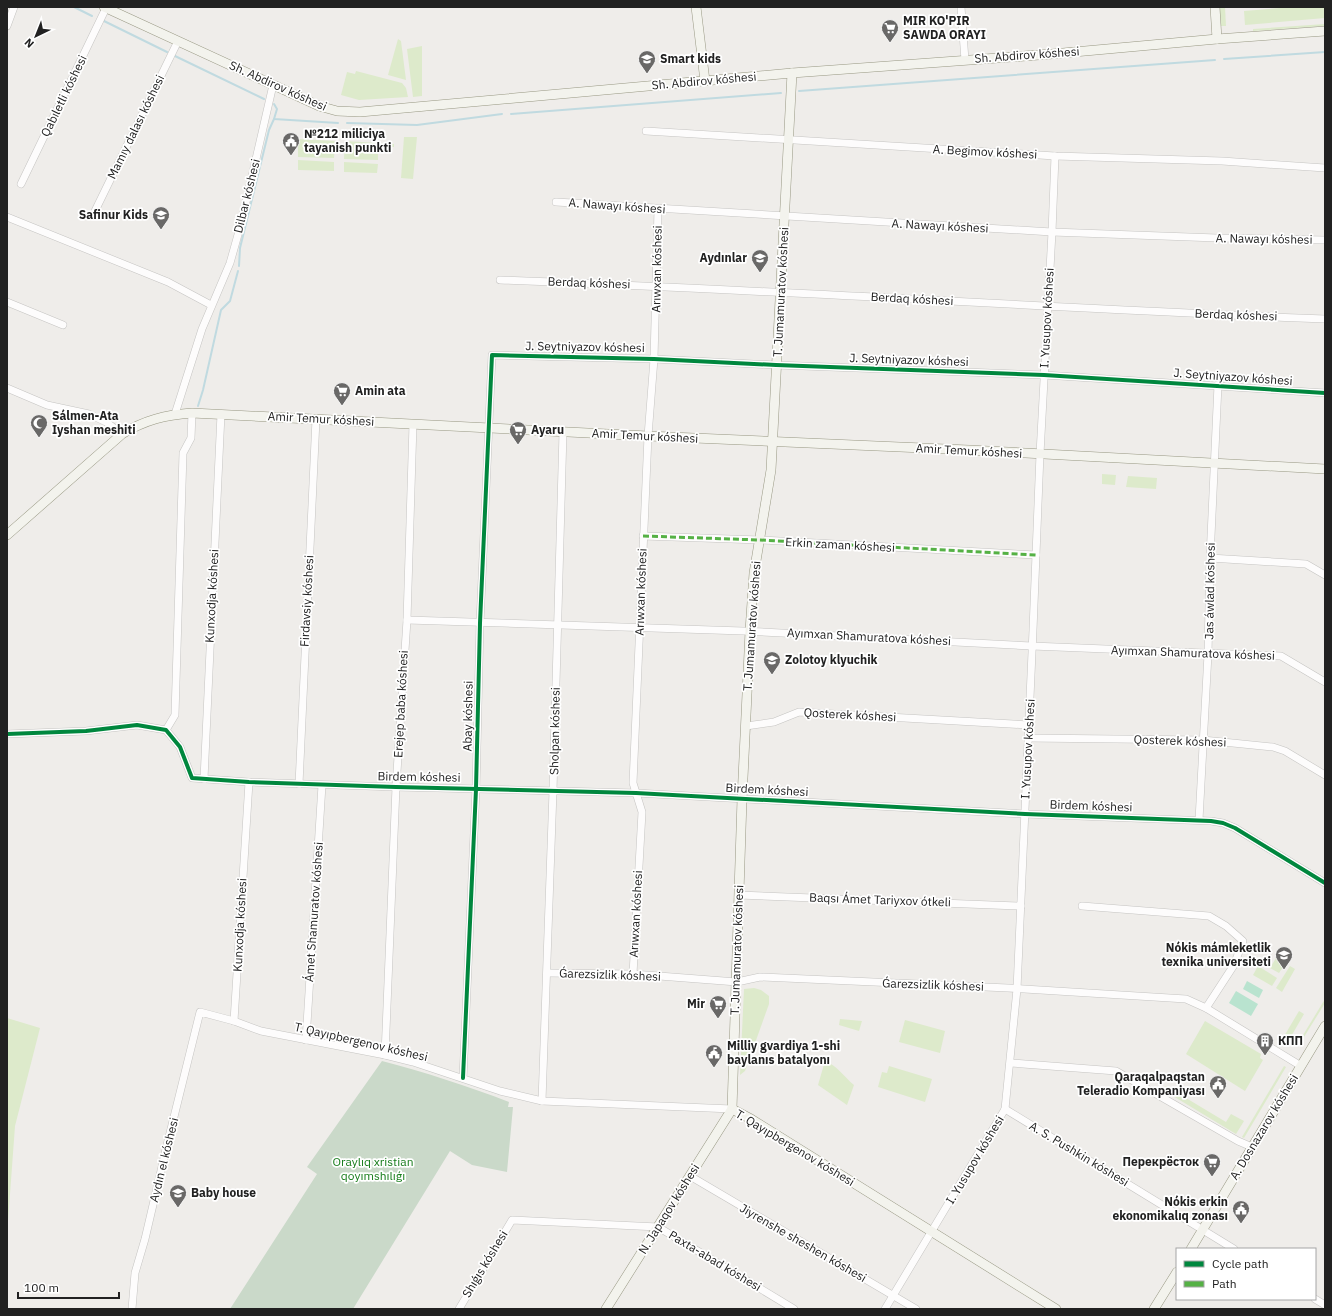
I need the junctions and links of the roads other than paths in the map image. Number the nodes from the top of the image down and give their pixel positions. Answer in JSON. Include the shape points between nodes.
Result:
{"nodes":[{"id":1,"x":14,"y":7,"type":"edge"},
{"id":2,"x":696,"y":7,"type":"edge"},
{"id":3,"x":960,"y":7,"type":"edge"},
{"id":4,"x":1215,"y":7,"type":"edge"},
{"id":5,"x":105,"y":8,"type":"edge"},
{"id":6,"x":7,"y":26,"type":"edge"},
{"id":7,"x":1325,"y":31,"type":"edge"},
{"id":8,"x":1217,"y":39,"type":"junction"},
{"id":9,"x":178,"y":41,"type":"junction"},
{"id":10,"x":965,"y":60,"type":"junction"},
{"id":11,"x":792,"y":73,"type":"junction"},
{"id":12,"x":705,"y":81,"type":"junction"},
{"id":13,"x":274,"y":85,"type":"junction"},
{"id":14,"x":646,"y":131,"type":"dead end"},
{"id":15,"x":788,"y":140,"type":"junction"},
{"id":16,"x":1055,"y":156,"type":"junction"},
{"id":17,"x":1325,"y":168,"type":"edge"},
{"id":18,"x":21,"y":184,"type":"dead end"},
{"id":19,"x":556,"y":202,"type":"dead end"},
{"id":20,"x":658,"y":208,"type":"junction"},
{"id":21,"x":94,"y":213,"type":"dead end"},
{"id":22,"x":784,"y":216,"type":"junction"},
{"id":23,"x":7,"y":217,"type":"edge"},
{"id":24,"x":1052,"y":232,"type":"junction"},
{"id":25,"x":1325,"y":240,"type":"edge"},
{"id":26,"x":500,"y":280,"type":"dead end"},
{"id":27,"x":657,"y":286,"type":"junction"},
{"id":28,"x":782,"y":292,"type":"junction"},
{"id":29,"x":7,"y":302,"type":"edge"},
{"id":30,"x":211,"y":305,"type":"junction"},
{"id":31,"x":1047,"y":306,"type":"junction"},
{"id":32,"x":1325,"y":318,"type":"edge"},
{"id":33,"x":63,"y":325,"type":"dead end"},
{"id":34,"x":492,"y":355,"type":"joint"},
{"id":35,"x":654,"y":359,"type":"junction"},
{"id":36,"x":776,"y":365,"type":"junction"},
{"id":37,"x":1044,"y":375,"type":"junction"},
{"id":38,"x":1218,"y":385,"type":"junction"},
{"id":39,"x":7,"y":388,"type":"edge"},
{"id":40,"x":1325,"y":393,"type":"edge"},
{"id":41,"x":192,"y":413,"type":"junction"},
{"id":42,"x":175,"y":414,"type":"junction"},
{"id":43,"x":221,"y":414,"type":"junction"},
{"id":44,"x":316,"y":419,"type":"junction"},
{"id":45,"x":413,"y":424,"type":"junction"},
{"id":46,"x":488,"y":428,"type":"junction"},
{"id":47,"x":563,"y":432,"type":"junction"},
{"id":48,"x":122,"y":434,"type":"junction"},
{"id":49,"x":648,"y":436,"type":"junction"},
{"id":50,"x":773,"y":442,"type":"junction"},
{"id":51,"x":1040,"y":454,"type":"junction"},
{"id":52,"x":1214,"y":463,"type":"junction"},
{"id":53,"x":1325,"y":469,"type":"edge"},
{"id":54,"x":7,"y":535,"type":"edge"},
{"id":55,"x":643,"y":536,"type":"junction"},
{"id":56,"x":760,"y":540,"type":"junction"},
{"id":57,"x":1036,"y":556,"type":"junction"},
{"id":58,"x":1210,"y":558,"type":"junction"},
{"id":59,"x":1325,"y":575,"type":"edge"},
{"id":60,"x":406,"y":620,"type":"junction"},
{"id":61,"x":480,"y":623,"type":"junction"},
{"id":62,"x":558,"y":626,"type":"junction"},
{"id":63,"x":640,"y":627,"type":"junction"},
{"id":64,"x":750,"y":631,"type":"junction"},
{"id":65,"x":1032,"y":646,"type":"junction"},
{"id":66,"x":1208,"y":654,"type":"junction"},
{"id":67,"x":1325,"y":682,"type":"edge"},
{"id":68,"x":1029,"y":725,"type":"junction"},
{"id":69,"x":746,"y":726,"type":"junction"},
{"id":70,"x":166,"y":730,"type":"junction"},
{"id":71,"x":7,"y":734,"type":"edge"},
{"id":72,"x":1028,"y":738,"type":"junction"},
{"id":73,"x":1203,"y":740,"type":"junction"},
{"id":74,"x":1325,"y":775,"type":"edge"},
{"id":75,"x":204,"y":779,"type":"junction"},
{"id":76,"x":248,"y":782,"type":"junction"},
{"id":77,"x":298,"y":784,"type":"junction"},
{"id":78,"x":322,"y":785,"type":"junction"},
{"id":79,"x":396,"y":787,"type":"junction"},
{"id":80,"x":476,"y":788,"type":"junction"},
{"id":81,"x":553,"y":791,"type":"junction"},
{"id":82,"x":636,"y":793,"type":"junction"},
{"id":83,"x":742,"y":799,"type":"junction"},
{"id":84,"x":1025,"y":814,"type":"junction"},
{"id":85,"x":1199,"y":820,"type":"junction"},
{"id":86,"x":1325,"y":883,"type":"edge"},
{"id":87,"x":739,"y":895,"type":"junction"},
{"id":88,"x":1021,"y":906,"type":"junction"},
{"id":89,"x":1082,"y":906,"type":"dead end"},
{"id":90,"x":547,"y":973,"type":"junction"},
{"id":91,"x":633,"y":974,"type":"junction"},
{"id":92,"x":737,"y":982,"type":"junction"},
{"id":93,"x":1017,"y":989,"type":"junction"},
{"id":94,"x":1206,"y":1008,"type":"junction"},
{"id":95,"x":200,"y":1012,"type":"joint"},
{"id":96,"x":234,"y":1021,"type":"junction"},
{"id":97,"x":1325,"y":1026,"type":"edge"},
{"id":98,"x":306,"y":1040,"type":"junction"},
{"id":99,"x":385,"y":1055,"type":"junction"},
{"id":100,"x":1011,"y":1063,"type":"junction"},
{"id":101,"x":1301,"y":1066,"type":"junction"},
{"id":102,"x":463,"y":1078,"type":"junction"},
{"id":103,"x":542,"y":1101,"type":"junction"},
{"id":104,"x":732,"y":1109,"type":"junction"},
{"id":105,"x":1006,"y":1109,"type":"junction"},
{"id":106,"x":1252,"y":1147,"type":"junction"},
{"id":107,"x":690,"y":1176,"type":"junction"},
{"id":108,"x":512,"y":1220,"type":"joint"},
{"id":109,"x":658,"y":1227,"type":"junction"},
{"id":110,"x":1203,"y":1230,"type":"junction"},
{"id":111,"x":932,"y":1233,"type":"junction"},
{"id":112,"x":1192,"y":1248,"type":"edge"},
{"id":113,"x":1232,"y":1248,"type":"edge"},
{"id":114,"x":1176,"y":1274,"type":"edge"},
{"id":115,"x":894,"y":1295,"type":"junction"},
{"id":116,"x":1316,"y":1300,"type":"edge"},
{"id":117,"x":1325,"y":1305,"type":"edge"},
{"id":118,"x":608,"y":1308,"type":"edge"},
{"id":119,"x":132,"y":1309,"type":"edge"},
{"id":120,"x":459,"y":1309,"type":"edge"},
{"id":121,"x":794,"y":1309,"type":"edge"},
{"id":122,"x":885,"y":1309,"type":"edge"},
{"id":123,"x":916,"y":1309,"type":"edge"},
{"id":124,"x":1056,"y":1309,"type":"edge"},
{"id":125,"x":1154,"y":1309,"type":"edge"}],
"edges":[{"from":1,"to":6,"type":"street"},
{"from":2,"to":12,"type":"street"},
{"from":3,"to":10,"type":"street"},
{"from":4,"to":8,"type":"street"},
{"from":5,"to":9,"type":"street","name":"Sh. Abdirov kóshesi"},
{"from":5,"to":18,"type":"street","name":"Qabıletli kóshesi"},
{"from":7,"to":8,"type":"street","name":"Sh. Abdirov kóshesi"},
{"from":8,"to":10,"type":"street","name":"Sh. Abdirov kóshesi"},
{"from":9,"to":13,"type":"street","name":"Sh. Abdirov kóshesi"},
{"from":9,"to":21,"type":"street","name":"Mamıy dalası kóshesi"},
{"from":10,"to":11,"type":"street","name":"Sh. Abdirov kóshesi"},
{"from":11,"to":12,"type":"street","name":"Sh. Abdirov kóshesi"},
{"from":11,"to":15,"type":"street","name":"T. Jumamuratov kóshesi"},
{"from":12,"to":13,"type":"street","name":"Sh. Abdirov kóshesi","via":[[360,112],[337,111],[319,106]]},
{"from":13,"to":30,"type":"street","name":"Dilbar kóshesi","via":[[230,263]]},
{"from":14,"to":15,"type":"street","name":"A. Begimov kóshesi"},
{"from":15,"to":16,"type":"street","name":"A. Begimov kóshesi"},
{"from":15,"to":22,"type":"street","name":"T. Jumamuratov kóshesi"},
{"from":16,"to":17,"type":"street","name":"A. Begimov kóshesi","via":[[1222,161]]},
{"from":16,"to":24,"type":"street","name":"I. Yusupov kóshesi"},
{"from":19,"to":20,"type":"street","name":"A. Nawayı kóshesi"},
{"from":20,"to":22,"type":"street","name":"A. Nawayı kóshesi"},
{"from":20,"to":27,"type":"street","name":"Arıwxan kóshesi"},
{"from":22,"to":24,"type":"street","name":"A. Nawayı kóshesi"},
{"from":22,"to":28,"type":"street","name":"T. Jumamuratov kóshesi"},
{"from":23,"to":30,"type":"street","via":[[168,282]]},
{"from":24,"to":25,"type":"street","name":"A. Nawayı kóshesi"},
{"from":24,"to":31,"type":"street","name":"I. Yusupov kóshesi"},
{"from":26,"to":27,"type":"street","name":"Berdaq kóshesi"},
{"from":27,"to":28,"type":"street","name":"Berdaq kóshesi"},
{"from":27,"to":35,"type":"street","name":"Arıwxan kóshesi"},
{"from":28,"to":31,"type":"street","name":"Berdaq kóshesi"},
{"from":28,"to":36,"type":"street","name":"T. Jumamuratov kóshesi"},
{"from":29,"to":33,"type":"street"},
{"from":30,"to":42,"type":"street","name":"Dilbar kóshesi"},
{"from":31,"to":32,"type":"street","name":"Berdaq kóshesi"},
{"from":31,"to":37,"type":"street","name":"I. Yusupov kóshesi"},
{"from":34,"to":35,"type":"street","name":"J. Seytniyazov kóshesi"},
{"from":34,"to":46,"type":"street","name":"Abay kóshesi"},
{"from":35,"to":36,"type":"street","name":"J. Seytniyazov kóshesi"},
{"from":35,"to":49,"type":"street","name":"Arıwxan kóshesi"},
{"from":36,"to":37,"type":"street","name":"J. Seytniyazov kóshesi"},
{"from":36,"to":50,"type":"street","name":"T. Jumamuratov kóshesi"},
{"from":37,"to":38,"type":"street","name":"J. Seytniyazov kóshesi"},
{"from":37,"to":51,"type":"street","name":"I. Yusupov kóshesi"},
{"from":38,"to":40,"type":"street","name":"J. Seytniyazov kóshesi"},
{"from":38,"to":52,"type":"street","name":"Jas áwlad kóshesi"},
{"from":39,"to":48,"type":"street","via":[[47,405],[89,414]]},
{"from":41,"to":42,"type":"street","name":"Amir Temur kóshesi"},
{"from":41,"to":43,"type":"street","name":"Amir Temur kóshesi"},
{"from":41,"to":70,"type":"street","via":[[191,438],[184,452],[175,715]]},
{"from":42,"to":48,"type":"street","name":"Amir Temur kóshesi","via":[[157,418]]},
{"from":43,"to":44,"type":"street","name":"Amir Temur kóshesi"},
{"from":43,"to":75,"type":"street","name":"Kunxodja kóshesi"},
{"from":44,"to":45,"type":"street","name":"Amir Temur kóshesi"},
{"from":44,"to":77,"type":"street","name":"Firdavsiy kóshesi"},
{"from":45,"to":46,"type":"street","name":"Amir Temur kóshesi"},
{"from":45,"to":60,"type":"street","name":"Erejep baba kóshesi"},
{"from":46,"to":47,"type":"street","name":"Amir Temur kóshesi"},
{"from":46,"to":61,"type":"street","name":"Abay kóshesi"},
{"from":47,"to":49,"type":"street","name":"Amir Temur kóshesi"},
{"from":47,"to":62,"type":"street","name":"Sholpan kóshesi"},
{"from":48,"to":54,"type":"street","name":"Amir Temur kóshesi"},
{"from":49,"to":50,"type":"street","name":"Amir Temur kóshesi"},
{"from":49,"to":55,"type":"street","name":"Arıwxan kóshesi"},
{"from":50,"to":51,"type":"street","name":"Amir Temur kóshesi"},
{"from":50,"to":56,"type":"street","name":"T. Jumamuratov kóshesi"},
{"from":51,"to":52,"type":"street","name":"Amir Temur kóshesi"},
{"from":51,"to":57,"type":"street","name":"I. Yusupov kóshesi"},
{"from":52,"to":53,"type":"street","name":"Amir Temur kóshesi"},
{"from":52,"to":58,"type":"street","name":"Jas áwlad kóshesi"},
{"from":55,"to":56,"type":"street","name":"Erkin zaman kóshesi"},
{"from":55,"to":63,"type":"street","name":"Arıwxan kóshesi"},
{"from":56,"to":57,"type":"street","name":"Erkin zaman kóshesi"},
{"from":56,"to":64,"type":"street","name":"T. Jumamuratov kóshesi","via":[[754,573]]},
{"from":57,"to":65,"type":"street","name":"I. Yusupov kóshesi"},
{"from":58,"to":59,"type":"street","via":[[1306,564]]},
{"from":58,"to":66,"type":"street","name":"Jas áwlad kóshesi"},
{"from":60,"to":61,"type":"street","name":"Ayımxan Shamuratova kóshesi"},
{"from":60,"to":79,"type":"street","name":"Erejep baba kóshesi"},
{"from":61,"to":62,"type":"street","name":"Ayımxan Shamuratova kóshesi"},
{"from":61,"to":80,"type":"street","name":"Abay kóshesi"},
{"from":62,"to":63,"type":"street","name":"Ayımxan Shamuratova kóshesi"},
{"from":62,"to":81,"type":"street","name":"Sholpan kóshesi"},
{"from":63,"to":64,"type":"street","name":"Ayımxan Shamuratova kóshesi"},
{"from":63,"to":82,"type":"street","name":"Arıwxan kóshesi","via":[[633,783]]},
{"from":64,"to":65,"type":"street","name":"Ayımxan Shamuratova kóshesi"},
{"from":64,"to":69,"type":"street","name":"T. Jumamuratov kóshesi"},
{"from":65,"to":66,"type":"street","name":"Ayımxan Shamuratova kóshesi"},
{"from":65,"to":68,"type":"street","name":"I. Yusupov kóshesi"},
{"from":66,"to":67,"type":"street","name":"Ayımxan Shamuratova kóshesi","via":[[1281,656]]},
{"from":66,"to":73,"type":"street","name":"Jas áwlad kóshesi"},
{"from":68,"to":69,"type":"street","name":"Qosterek kóshesi","via":[[799,712],[774,722]]},
{"from":68,"to":72,"type":"street","name":"I. Yusupov kóshesi"},
{"from":69,"to":83,"type":"street","name":"T. Jumamuratov kóshesi"},
{"from":70,"to":71,"type":"street","via":[[137,725]]},
{"from":70,"to":75,"type":"street","name":"Birdem kóshesi","via":[[180,747],[192,778]]},
{"from":72,"to":73,"type":"street","name":"Qosterek kóshesi"},
{"from":72,"to":84,"type":"street","name":"I. Yusupov kóshesi"},
{"from":73,"to":74,"type":"street","name":"Qosterek kóshesi","via":[[1273,747],[1285,751]]},
{"from":73,"to":85,"type":"street","name":"Jas áwlad kóshesi"},
{"from":75,"to":76,"type":"street","name":"Birdem kóshesi"},
{"from":76,"to":77,"type":"street","name":"Birdem kóshesi"},
{"from":76,"to":96,"type":"street","name":"Kunxodja kóshesi"},
{"from":77,"to":78,"type":"street","name":"Birdem kóshesi"},
{"from":78,"to":79,"type":"street","name":"Birdem kóshesi"},
{"from":78,"to":98,"type":"street","name":"Ámet Shamuratov kóshesi"},
{"from":79,"to":80,"type":"street","name":"Birdem kóshesi"},
{"from":79,"to":99,"type":"street","name":"Erejep baba kóshesi"},
{"from":80,"to":81,"type":"street","name":"Birdem kóshesi"},
{"from":80,"to":102,"type":"street","name":"Abay kóshesi"},
{"from":81,"to":82,"type":"street","name":"Birdem kóshesi"},
{"from":81,"to":90,"type":"street","name":"Sholpan kóshesi"},
{"from":82,"to":83,"type":"street","name":"Birdem kóshesi"},
{"from":82,"to":91,"type":"street","name":"Arıwxan kóshesi","via":[[642,812]]},
{"from":83,"to":84,"type":"street","name":"Birdem kóshesi"},
{"from":83,"to":87,"type":"street","name":"T. Jumamuratov kóshesi"},
{"from":84,"to":85,"type":"street","name":"Birdem kóshesi"},
{"from":84,"to":88,"type":"street","name":"I. Yusupov kóshesi"},
{"from":85,"to":86,"type":"street","name":"Birdem kóshesi","via":[[1223,823],[1235,828]]},
{"from":87,"to":88,"type":"street","name":"Baqsı Ámet Tariyxov ótkeli"},
{"from":87,"to":92,"type":"street","name":"T. Jumamuratov kóshesi"},
{"from":88,"to":93,"type":"street","name":"I. Yusupov kóshesi"},
{"from":89,"to":94,"type":"street","via":[[1209,916],[1226,926],[1243,941],[1234,965]]},
{"from":90,"to":91,"type":"street","name":"Ǵarezsizlik kóshesi"},
{"from":90,"to":103,"type":"street","name":"Sholpan kóshesi"},
{"from":91,"to":92,"type":"street","name":"Ǵarezsizlik kóshesi"},
{"from":92,"to":93,"type":"street","name":"Ǵarezsizlik kóshesi","via":[[760,977]]},
{"from":92,"to":104,"type":"street","name":"T. Jumamuratov kóshesi"},
{"from":93,"to":94,"type":"street","name":"Ǵarezsizlik kóshesi","via":[[1186,999]]},
{"from":93,"to":100,"type":"street","name":"I. Yusupov kóshesi"},
{"from":94,"to":101,"type":"street","name":"Ǵarezsizlik kóshesi"},
{"from":95,"to":96,"type":"street","name":"T. Qayıpbergenov kóshesi"},
{"from":95,"to":119,"type":"street","name":"Aydın el kóshesi","via":[[135,1273]]},
{"from":96,"to":98,"type":"street","name":"T. Qayıpbergenov kóshesi","via":[[261,1031]]},
{"from":97,"to":101,"type":"street","name":"A. Dosnazarov kóshesi"},
{"from":98,"to":99,"type":"street","name":"T. Qayıpbergenov kóshesi"},
{"from":99,"to":102,"type":"street","name":"T. Qayıpbergenov kóshesi"},
{"from":100,"to":105,"type":"street","name":"I. Yusupov kóshesi"},
{"from":100,"to":106,"type":"street","via":[[1116,1071]]},
{"from":101,"to":106,"type":"street","name":"A. Dosnazarov kóshesi"},
{"from":102,"to":103,"type":"street","name":"T. Qayıpbergenov kóshesi","via":[[500,1092]]},
{"from":103,"to":104,"type":"street","name":"T. Qayıpbergenov kóshesi"},
{"from":104,"to":107,"type":"street","name":"N. Japaqov kóshesi"},
{"from":104,"to":111,"type":"street","name":"T. Qayıpbergenov kóshesi"},
{"from":105,"to":110,"type":"street","name":"A. S. Pushkin kóshesi"},
{"from":105,"to":111,"type":"street","name":"I. Yusupov kóshesi"},
{"from":106,"to":110,"type":"street","name":"A. Dosnazarov kóshesi"},
{"from":107,"to":109,"type":"street","name":"N. Japaqov kóshesi"},
{"from":107,"to":115,"type":"street","name":"Jiyrenshe sheshen kóshesi"},
{"from":108,"to":109,"type":"street","name":"Paxta-abad kóshesi"},
{"from":108,"to":120,"type":"street","name":"Shıǵıs kóshesi"},
{"from":109,"to":118,"type":"street","name":"N. Japaqov kóshesi"},
{"from":109,"to":121,"type":"street","name":"Paxta-abad kóshesi"},
{"from":110,"to":112,"type":"street","name":"A. Dosnazarov kóshesi"},
{"from":110,"to":113,"type":"street","name":"A. S. Pushkin kóshesi"},
{"from":111,"to":115,"type":"street","name":"I. Yusupov kóshesi"},
{"from":111,"to":124,"type":"street","name":"T. Qayıpbergenov kóshesi"},
{"from":114,"to":125,"type":"street"},
{"from":115,"to":122,"type":"street","name":"I. Yusupov kóshesi"},
{"from":115,"to":123,"type":"street","name":"Jiyrenshe sheshen kóshesi"},
{"from":116,"to":117,"type":"street"}]}
